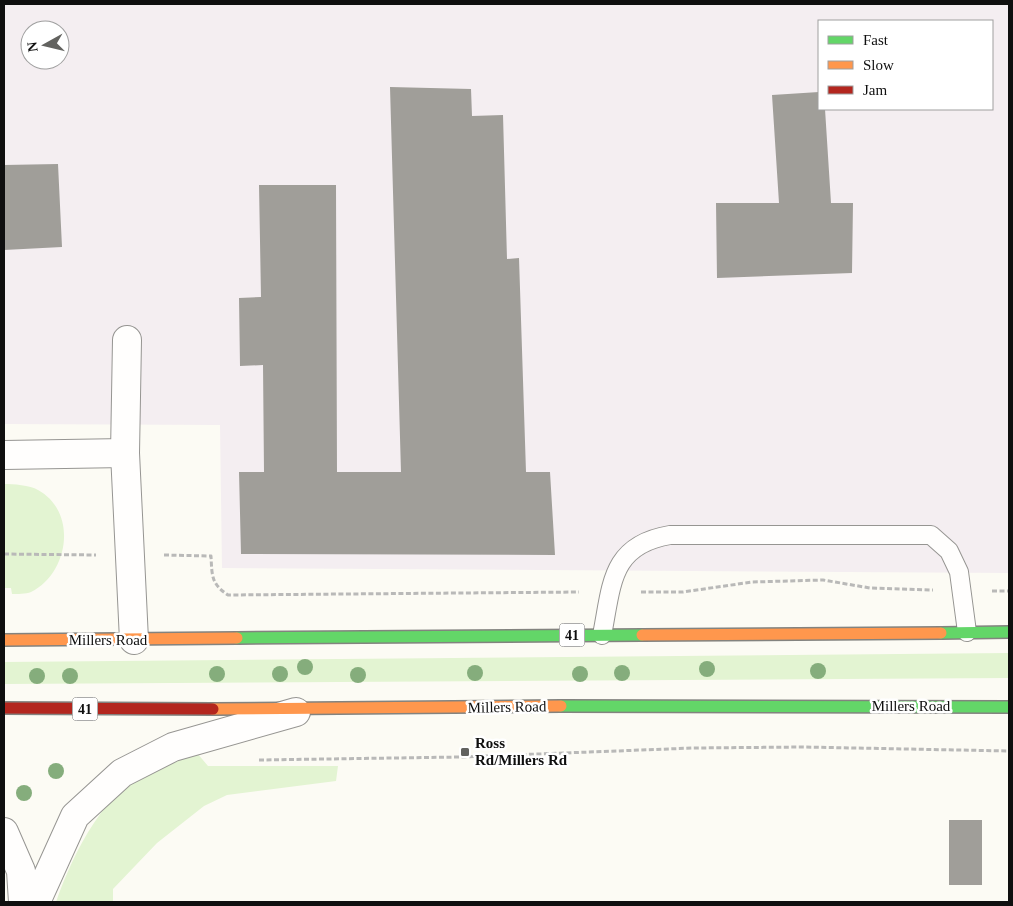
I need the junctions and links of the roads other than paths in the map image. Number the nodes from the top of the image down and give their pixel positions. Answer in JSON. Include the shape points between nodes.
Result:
{"nodes":[{"id":1,"x":127,"y":340,"type":"dead end"},
{"id":2,"x":125,"y":453,"type":"junction"},
{"id":3,"x":4,"y":455,"type":"edge"},
{"id":4,"x":966,"y":632,"type":"junction"},
{"id":5,"x":1009,"y":632,"type":"edge"},
{"id":6,"x":602,"y":635,"type":"junction"},
{"id":7,"x":4,"y":640,"type":"edge"},
{"id":8,"x":134,"y":640,"type":"junction"},
{"id":9,"x":4,"y":708,"type":"edge"},
{"id":10,"x":307,"y":709,"type":"junction"},
{"id":11,"x":1008,"y":710,"type":"edge"},
{"id":12,"x":4,"y":832,"type":"edge"},
{"id":13,"x":23,"y":902,"type":"edge"},
{"id":14,"x":36,"y":902,"type":"edge"}],
"edges":[{"from":1,"to":2,"type":"street"},
{"from":2,"to":3,"type":"street"},
{"from":2,"to":8,"type":"street"},
{"from":4,"to":5,"type":"main road","name":"Millers Road","number":"41"},
{"from":4,"to":6,"type":"main road","name":"Millers Road","number":"41"},
{"from":4,"to":6,"type":"lane","via":[[959,572],[949,551],[930,535],[670,535],[650,538],[628,551],[615,572]]},
{"from":6,"to":8,"type":"main road","name":"Millers Road","number":"41"},
{"from":7,"to":8,"type":"main road","name":"Millers Road","number":"41"},
{"from":9,"to":10,"type":"main road","name":"Millers Road","number":"41"},
{"from":10,"to":11,"type":"main road","name":"Millers Road","number":"41","via":[[691,704]]},
{"from":10,"to":14,"type":"street","via":[[173,746],[122,773],[75,816]]},
{"from":12,"to":13,"type":"street","via":[[21,871]]}]}
